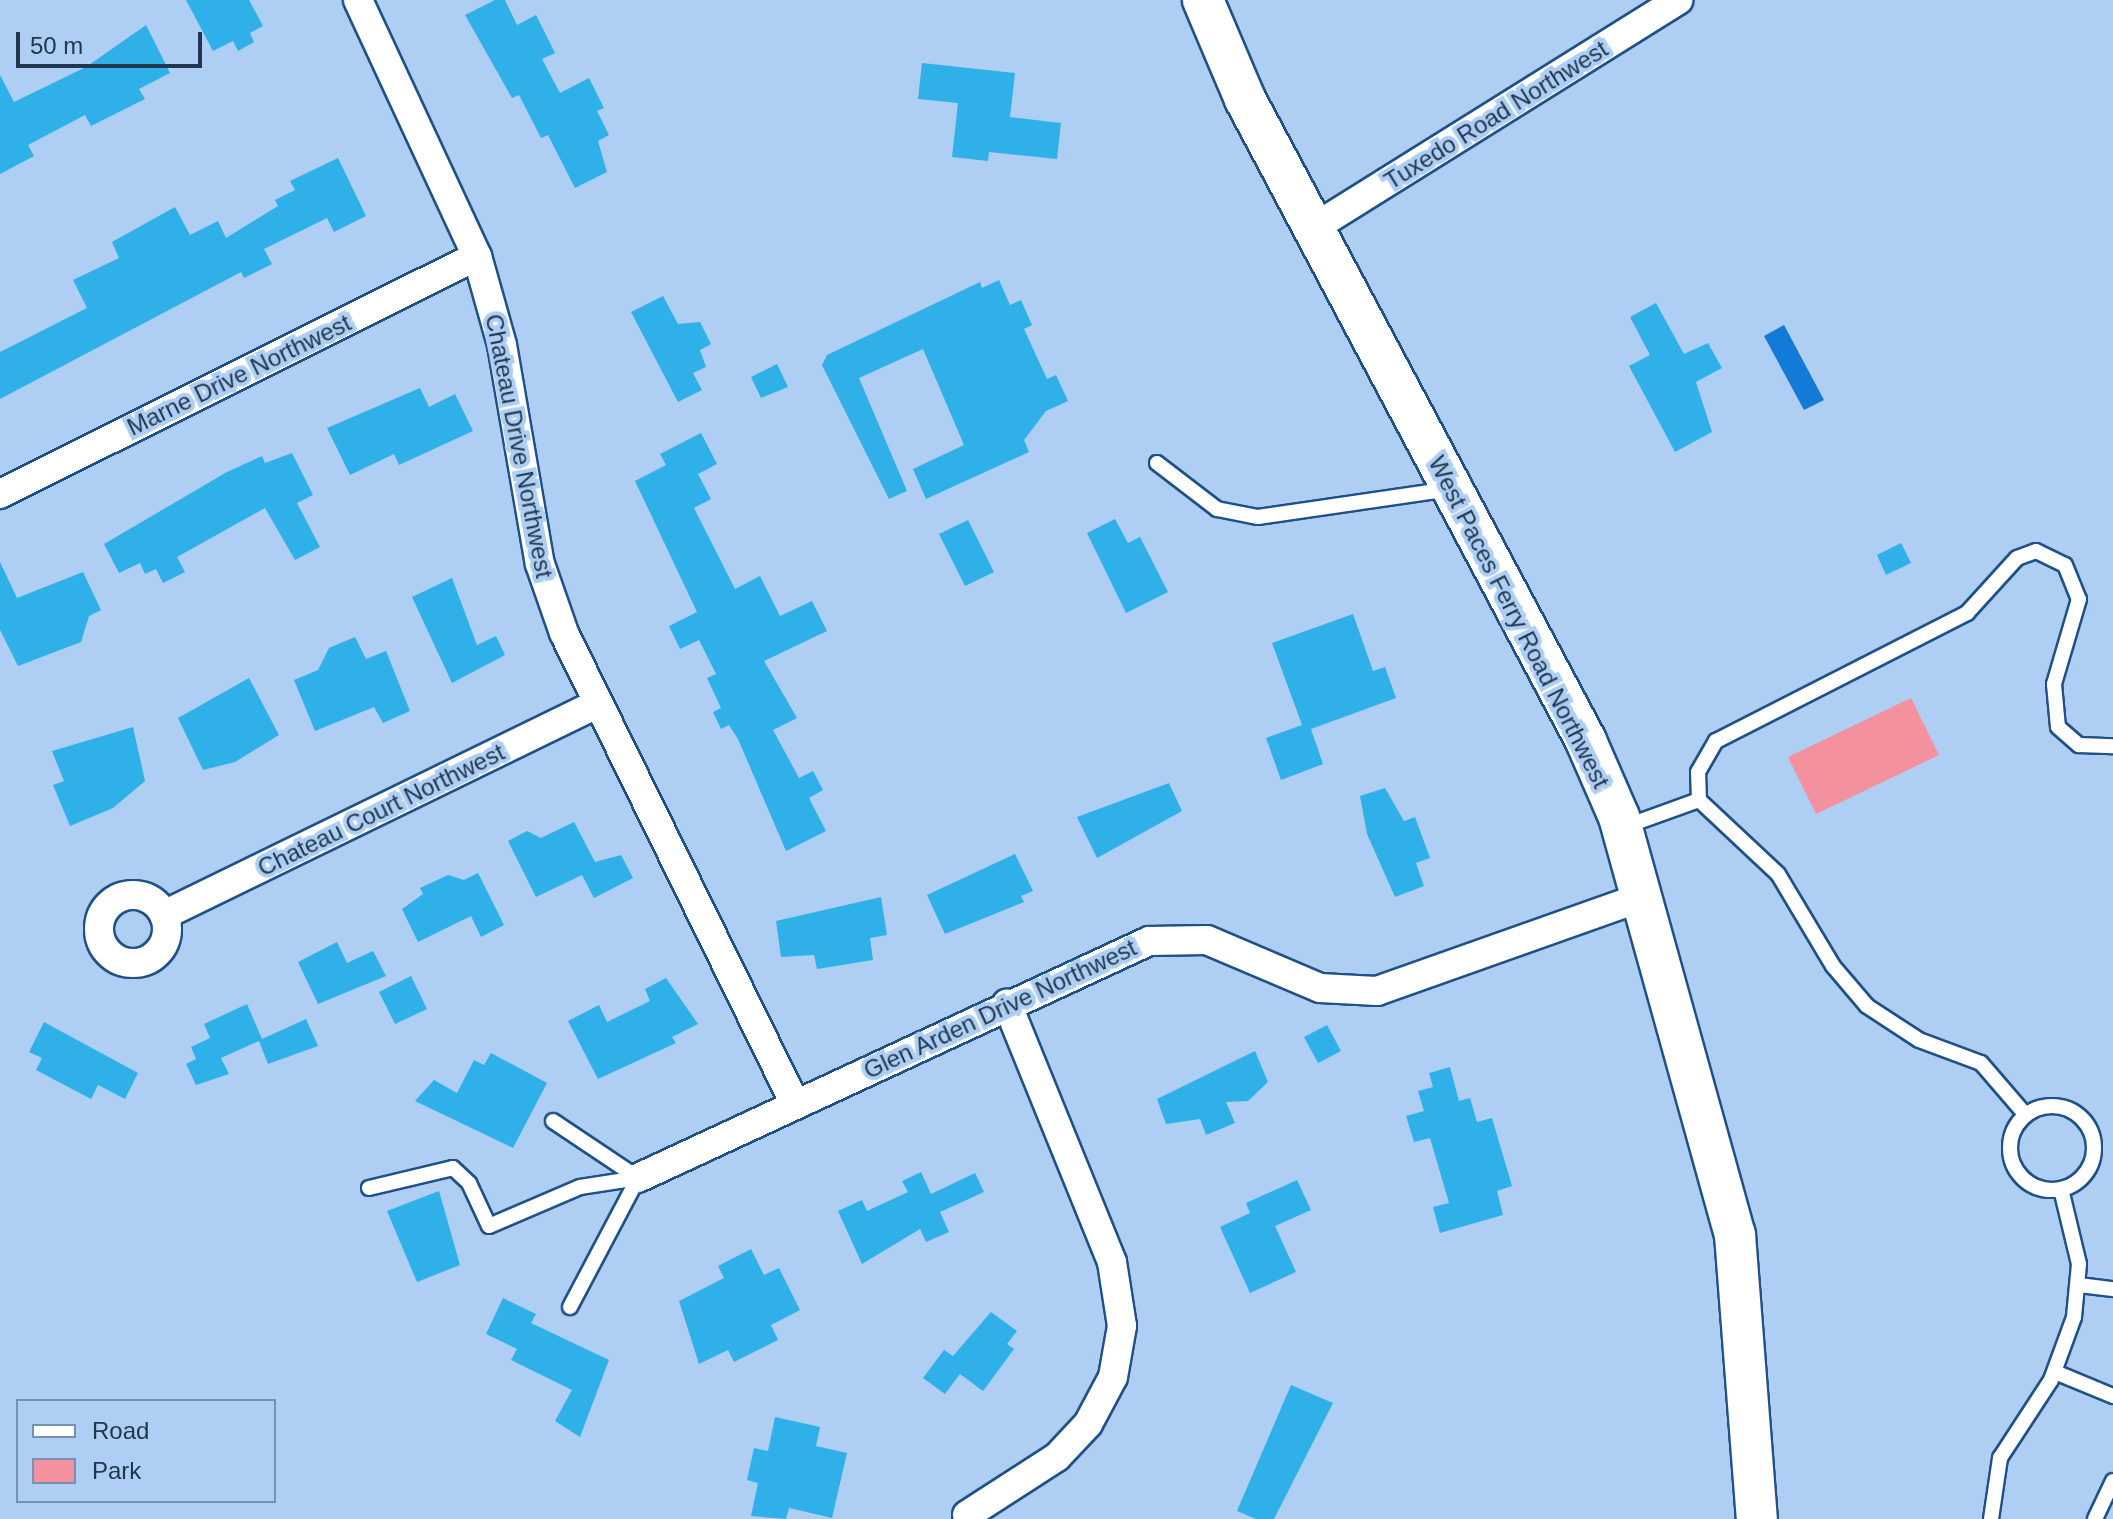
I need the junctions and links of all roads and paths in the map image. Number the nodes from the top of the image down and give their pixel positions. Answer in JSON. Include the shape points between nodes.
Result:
{"nodes":[{"id":1,"x":358,"y":0,"type":"edge"},
{"id":2,"x":1203,"y":0,"type":"edge"},
{"id":3,"x":1678,"y":0,"type":"edge"},
{"id":4,"x":1312,"y":229,"type":"junction"},
{"id":5,"x":477,"y":256,"type":"junction"},
{"id":6,"x":1157,"y":463,"type":"dead end"},
{"id":7,"x":1451,"y":488,"type":"junction"},
{"id":8,"x":0,"y":494,"type":"edge"},
{"id":9,"x":597,"y":704,"type":"junction"},
{"id":10,"x":2113,"y":746,"type":"edge"},
{"id":11,"x":1699,"y":800,"type":"junction"},
{"id":12,"x":1623,"y":828,"type":"junction"},
{"id":13,"x":1645,"y":896,"type":"junction"},
{"id":14,"x":164,"y":915,"type":"dead end"},
{"id":15,"x":1007,"y":1003,"type":"junction"},
{"id":16,"x":795,"y":1104,"type":"junction"},
{"id":17,"x":2024,"y":1113,"type":"junction"},
{"id":18,"x":553,"y":1121,"type":"dead end"},
{"id":19,"x":638,"y":1178,"type":"junction"},
{"id":20,"x":369,"y":1188,"type":"dead end"},
{"id":21,"x":2061,"y":1189,"type":"junction"},
{"id":22,"x":2079,"y":1285,"type":"junction"},
{"id":23,"x":2113,"y":1289,"type":"edge"},
{"id":24,"x":570,"y":1307,"type":"dead end"},
{"id":25,"x":2055,"y":1372,"type":"junction"},
{"id":26,"x":2113,"y":1396,"type":"edge"},
{"id":27,"x":2113,"y":1481,"type":"edge"},
{"id":28,"x":965,"y":1518,"type":"edge"},
{"id":29,"x":1757,"y":1519,"type":"edge"},
{"id":30,"x":1991,"y":1519,"type":"edge"},
{"id":31,"x":2095,"y":1519,"type":"edge"}],
"edges":[{"from":1,"to":5,"type":"street","name":"Chateau Drive Northwest"},
{"from":2,"to":4,"type":"main road","name":"West Paces Ferry Road Northwest"},
{"from":3,"to":4,"type":"street","name":"Tuxedo Road Northwest"},
{"from":4,"to":7,"type":"main road","name":"West Paces Ferry Road Northwest"},
{"from":5,"to":8,"type":"street","name":"Marne Drive Northwest"},
{"from":5,"to":9,"type":"street","name":"Chateau Drive Northwest","via":[[502,345],[540,564]]},
{"from":6,"to":7,"type":"lane","via":[[1217,509],[1258,517]]},
{"from":7,"to":12,"type":"main road","name":"West Paces Ferry Road Northwest","via":[[1586,741]]},
{"from":9,"to":14,"type":"street","name":"Chateau Court Northwest"},
{"from":9,"to":16,"type":"street","name":"Chateau Drive Northwest"},
{"from":10,"to":11,"type":"lane","via":[[2079,745],[2058,727],[2054,684],[2079,599],[2065,565],[2036,551],[2017,558],[1967,613],[1716,741],[1698,772]]},
{"from":11,"to":12,"type":"lane"},
{"from":11,"to":17,"type":"lane","via":[[1790,888],[1833,966],[1867,1006],[1919,1040],[1981,1063]]},
{"from":12,"to":13,"type":"main road","name":"West Paces Ferry Road Northwest"},
{"from":13,"to":15,"type":"street","name":"Glen Arden Drive Northwest","via":[[1377,991],[1320,988],[1236,948],[1175,938],[1117,950]]},
{"from":13,"to":29,"type":"main road","name":"West Paces Ferry Road Northwest","via":[[1735,1235]]},
{"from":15,"to":16,"type":"street","name":"Glen Arden Drive Northwest"},
{"from":15,"to":28,"type":"street","via":[[1112,1262],[1122,1326],[1113,1377],[1088,1424],[1057,1457]]},
{"from":16,"to":19,"type":"street","name":"Glen Arden Drive Northwest"},
{"from":17,"to":21,"type":"lane","via":[[2007,1142],[2016,1175],[2044,1193]]},
{"from":17,"to":21,"type":"lane","via":[[2057,1104],[2087,1121],[2096,1155],[2078,1185]]},
{"from":18,"to":19,"type":"lane"},
{"from":19,"to":20,"type":"lane","via":[[580,1187],[489,1226],[469,1183],[453,1168]]},
{"from":19,"to":24,"type":"lane"},
{"from":21,"to":22,"type":"lane"},
{"from":22,"to":23,"type":"lane"},
{"from":22,"to":25,"type":"lane"},
{"from":25,"to":26,"type":"lane"},
{"from":25,"to":30,"type":"lane","via":[[2000,1458]]},
{"from":27,"to":31,"type":"lane"}]}
